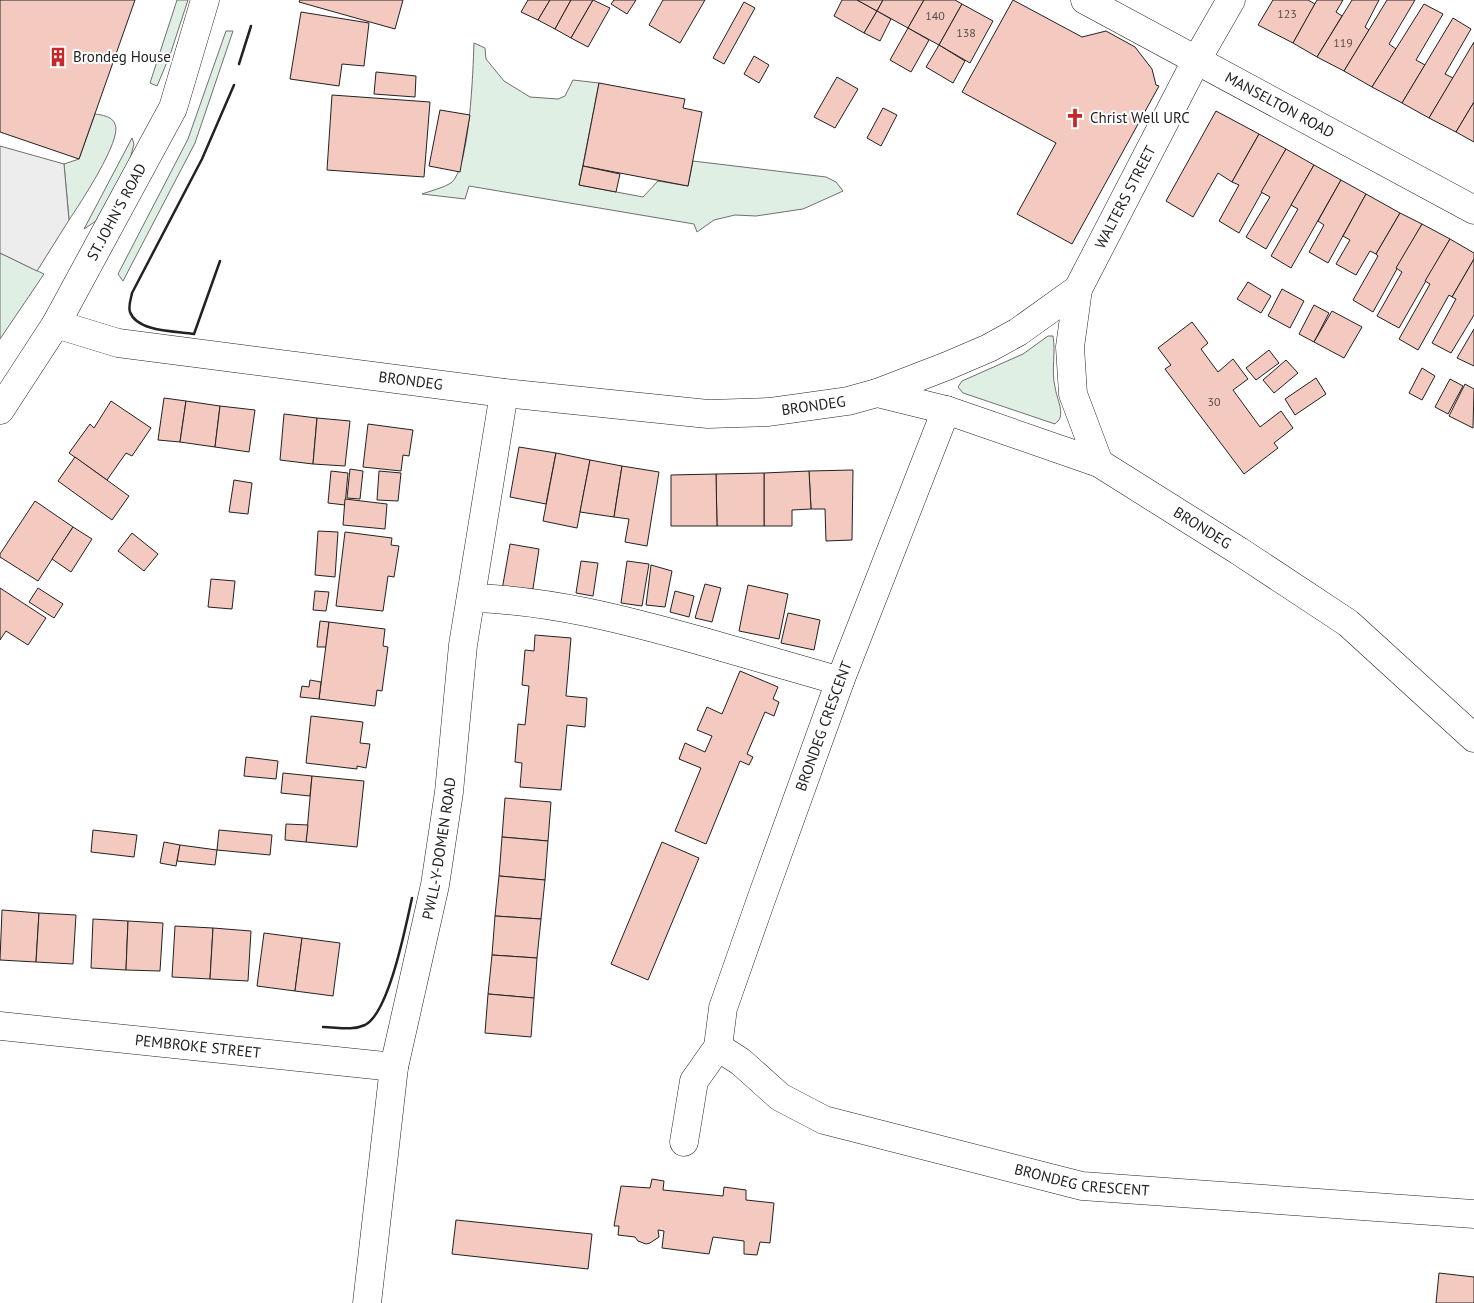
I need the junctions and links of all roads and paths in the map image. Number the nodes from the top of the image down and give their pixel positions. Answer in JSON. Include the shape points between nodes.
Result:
{"nodes":[{"id":1,"x":205,"y":0,"type":"edge"},
{"id":2,"x":1085,"y":0,"type":"edge"},
{"id":3,"x":1231,"y":0,"type":"edge"},
{"id":4,"x":1196,"y":60,"type":"junction"},
{"id":5,"x":1474,"y":210,"type":"edge"},
{"id":6,"x":1078,"y":289,"type":"junction"},
{"id":7,"x":56,"y":324,"type":"junction"},
{"id":8,"x":504,"y":393,"type":"junction"},
{"id":9,"x":877,"y":393,"type":"junction"},
{"id":10,"x":0,"y":410,"type":"edge"},
{"id":11,"x":946,"y":410,"type":"junction"},
{"id":12,"x":1098,"y":463,"type":"junction"},
{"id":13,"x":471,"y":598,"type":"junction"},
{"id":14,"x":840,"y":681,"type":"junction"},
{"id":15,"x":1474,"y":738,"type":"edge"},
{"id":16,"x":0,"y":1026,"type":"edge"},
{"id":17,"x":718,"y":1047,"type":"junction"},
{"id":18,"x":394,"y":1067,"type":"junction"},
{"id":19,"x":684,"y":1142,"type":"dead end"},
{"id":20,"x":1474,"y":1214,"type":"edge"},
{"id":21,"x":368,"y":1303,"type":"edge"}],
"edges":[{"from":1,"to":7,"type":"street","name":"ST. JOHN'S ROAD","via":[[172,108]]},
{"from":2,"to":4,"type":"street","name":"MANSELTON ROAD"},
{"from":3,"to":4,"type":"street","name":"WALTERS STREET"},
{"from":4,"to":5,"type":"street","name":"MANSELTON ROAD"},
{"from":4,"to":6,"type":"street","name":"WALTERS STREET"},
{"from":6,"to":9,"type":"street","name":"WALTERS STREET","via":[[1018,332],[989,348]]},
{"from":6,"to":12,"type":"street","name":"WALTERS STREET","via":[[1070,347],[1073,394]]},
{"from":7,"to":8,"type":"street","name":"BRONDEG","via":[[118,343]]},
{"from":7,"to":10,"type":"street","name":"ST. JOHN'S ROAD"},
{"from":8,"to":9,"type":"street","name":"BRONDEG","via":[[708,414],[769,412],[848,401]]},
{"from":8,"to":13,"type":"street","name":"PWLL-Y-DOMEN ROAD"},
{"from":9,"to":11,"type":"street","name":"BRONDEG"},
{"from":11,"to":12,"type":"street","name":"BRONDEG"},
{"from":11,"to":14,"type":"street","name":"BRONDEG CRESCENT"},
{"from":12,"to":15,"type":"street","name":"BRONDEG","via":[[1348,623]]},
{"from":13,"to":14,"type":"street","via":[[502,598],[601,614]]},
{"from":13,"to":18,"type":"street","name":"PWLL-Y-DOMEN ROAD","via":[[435,885]]},
{"from":14,"to":17,"type":"street","name":"BRONDEG CRESCENT","via":[[723,1008]]},
{"from":16,"to":18,"type":"street","name":"PEMBROKE STREET"},
{"from":17,"to":19,"type":"street","name":"BRONDEG CRESCENT","via":[[694,1082]]},
{"from":17,"to":20,"type":"street","name":"BRONDEG CRESCENT","via":[[741,1062],[780,1097],[824,1120],[1082,1186]]},
{"from":18,"to":21,"type":"street","name":"PWLL-Y-DOMEN ROAD"}]}
